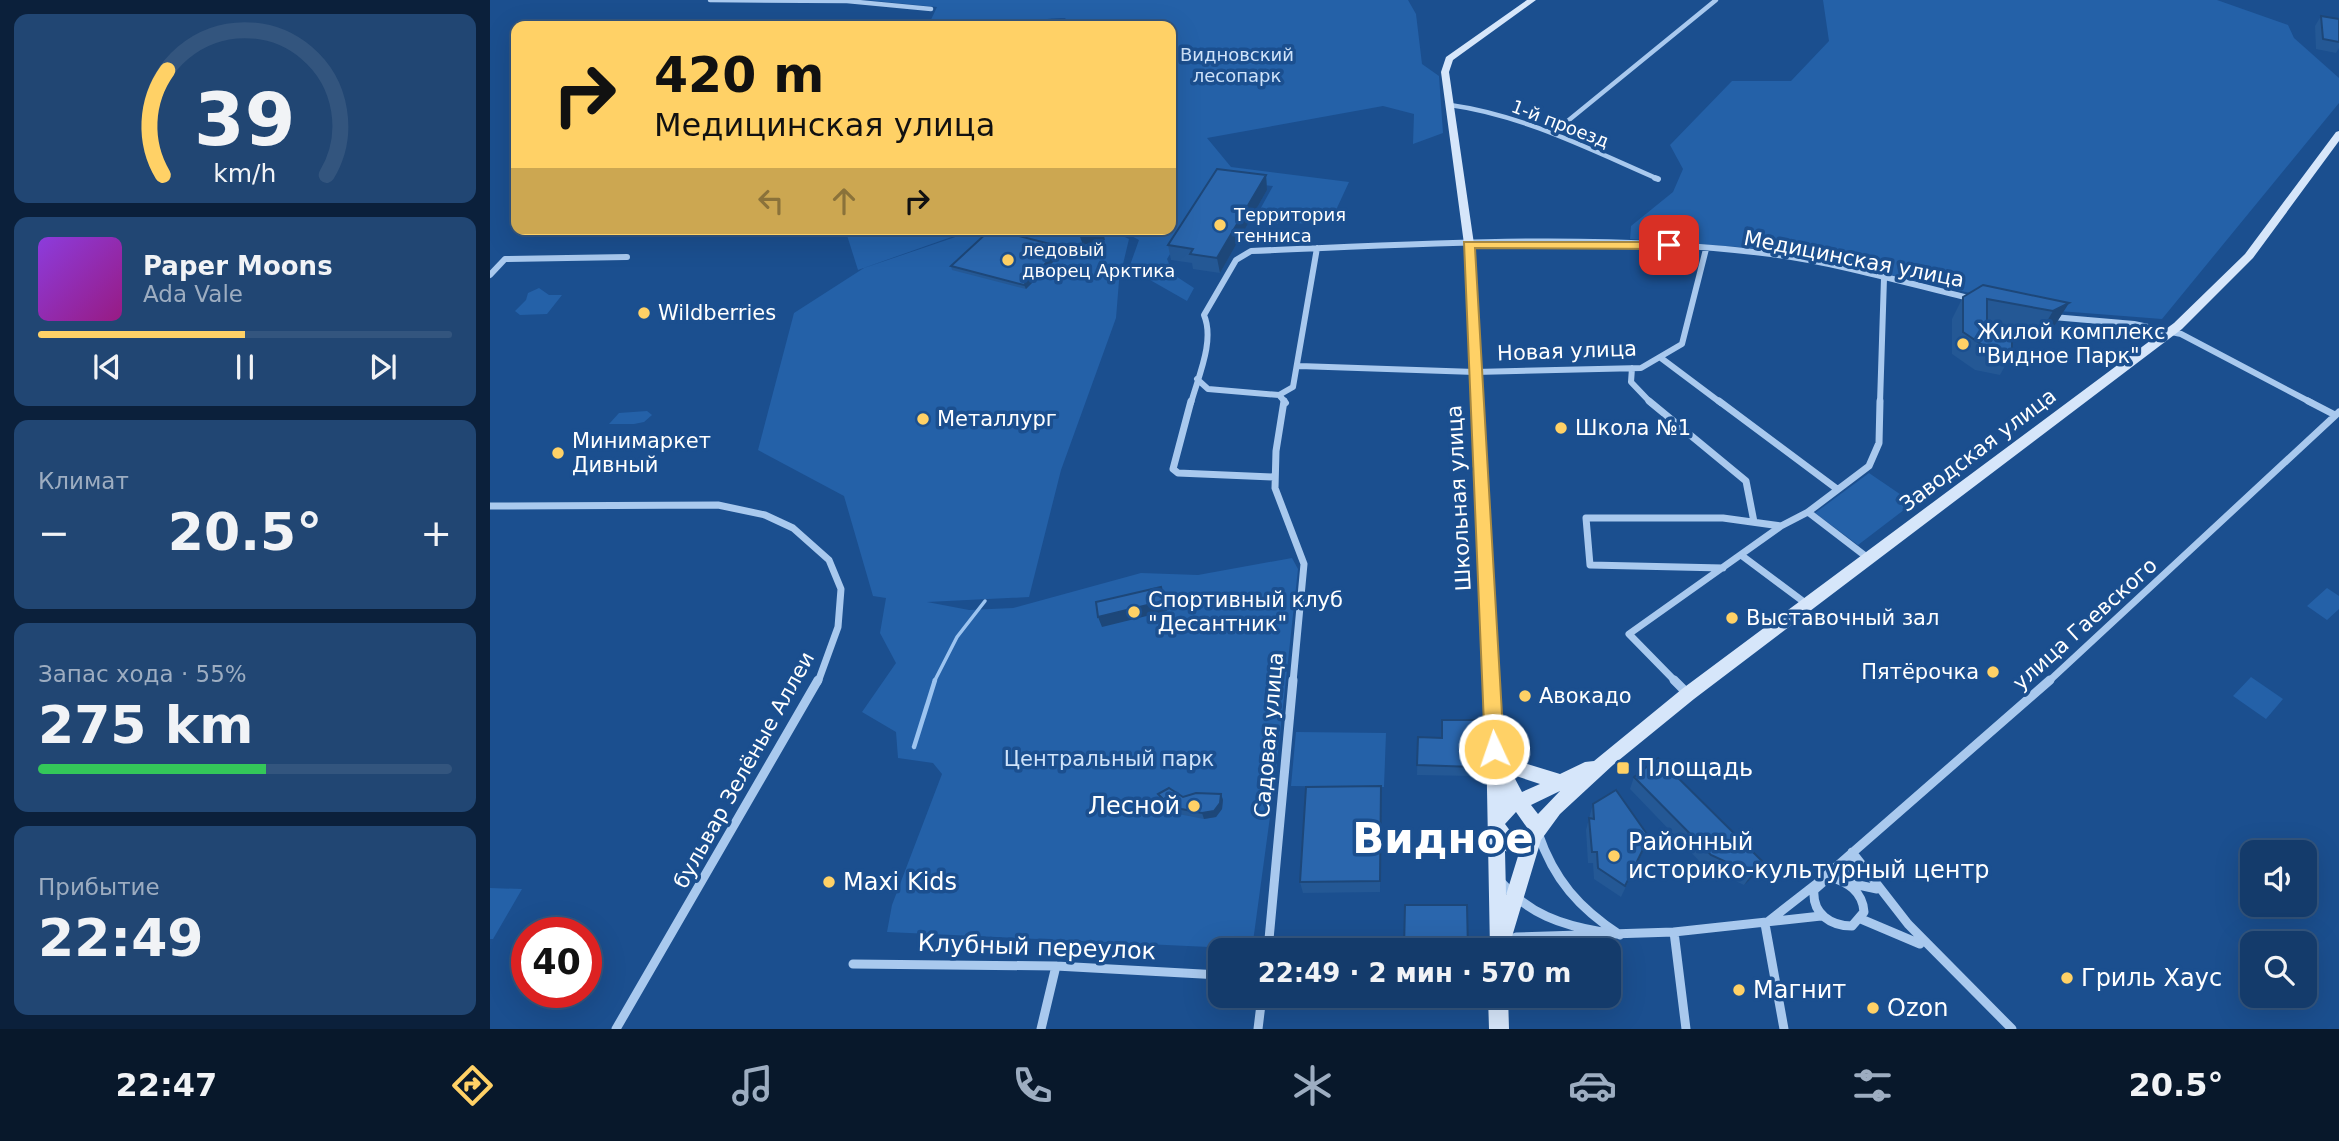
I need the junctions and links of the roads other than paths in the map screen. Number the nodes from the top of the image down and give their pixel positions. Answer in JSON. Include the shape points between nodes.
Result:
{"nodes":[{"id":1,"x":710,"y":0,"type":"edge"},
{"id":2,"x":1532,"y":0,"type":"edge"},
{"id":3,"x":1716,"y":0,"type":"edge"},
{"id":4,"x":931,"y":9,"type":"dead end"},
{"id":5,"x":1450,"y":105,"type":"junction"},
{"id":6,"x":1553,"y":133,"type":"junction"},
{"id":7,"x":2339,"y":134,"type":"edge"},
{"id":8,"x":1658,"y":179,"type":"dead end"},
{"id":9,"x":1469,"y":244,"type":"junction"},
{"id":10,"x":1317,"y":248,"type":"junction"},
{"id":11,"x":1706,"y":248,"type":"junction"},
{"id":12,"x":627,"y":257,"type":"dead end"},
{"id":13,"x":490,"y":275,"type":"edge"},
{"id":14,"x":1884,"y":278,"type":"junction"},
{"id":15,"x":1979,"y":300,"type":"edge"},
{"id":16,"x":2047,"y":316,"type":"edge"},
{"id":17,"x":2172,"y":331,"type":"junction"},
{"id":18,"x":1661,"y":358,"type":"junction"},
{"id":19,"x":1299,"y":366,"type":"junction"},
{"id":20,"x":1632,"y":369,"type":"junction"},
{"id":21,"x":1475,"y":372,"type":"junction"},
{"id":22,"x":1197,"y":378,"type":"junction"},
{"id":23,"x":1279,"y":395,"type":"junction"},
{"id":24,"x":2337,"y":413,"type":"edge"},
{"id":25,"x":1274,"y":477,"type":"junction"},
{"id":26,"x":1837,"y":489,"type":"junction"},
{"id":27,"x":490,"y":506,"type":"edge"},
{"id":28,"x":1808,"y":512,"type":"junction"},
{"id":29,"x":1754,"y":522,"type":"junction"},
{"id":30,"x":1781,"y":526,"type":"junction"},
{"id":31,"x":1741,"y":555,"type":"junction"},
{"id":32,"x":1870,"y":559,"type":"junction"},
{"id":33,"x":1723,"y":568,"type":"junction"},
{"id":34,"x":1809,"y":606,"type":"junction"},
{"id":35,"x":1688,"y":694,"type":"junction"},
{"id":36,"x":1494,"y":749,"type":"junction"},
{"id":37,"x":1605,"y":762,"type":"junction"},
{"id":38,"x":1562,"y":783,"type":"junction"},
{"id":39,"x":1519,"y":804,"type":"junction"},
{"id":40,"x":1496,"y":825,"type":"junction"},
{"id":41,"x":1534,"y":833,"type":"junction"},
{"id":42,"x":1852,"y":852,"type":"junction"},
{"id":43,"x":1496,"y":874,"type":"junction"},
{"id":44,"x":1820,"y":881,"type":"junction"},
{"id":45,"x":1849,"y":883,"type":"junction"},
{"id":46,"x":1877,"y":890,"type":"junction"},
{"id":47,"x":1514,"y":899,"type":"junction"},
{"id":48,"x":1821,"y":916,"type":"junction"},
{"id":49,"x":1861,"y":919,"type":"junction"},
{"id":50,"x":1765,"y":924,"type":"junction"},
{"id":51,"x":1674,"y":932,"type":"junction"},
{"id":52,"x":1620,"y":936,"type":"junction"},
{"id":53,"x":1269,"y":938,"type":"edge"},
{"id":54,"x":1499,"y":938,"type":"edge"},
{"id":55,"x":1503,"y":938,"type":"edge"},
{"id":56,"x":1514,"y":938,"type":"edge"},
{"id":57,"x":1924,"y":946,"type":"junction"},
{"id":58,"x":853,"y":964,"type":"dead end"},
{"id":59,"x":1056,"y":966,"type":"junction"},
{"id":60,"x":1208,"y":974,"type":"edge"},
{"id":61,"x":1261,"y":1008,"type":"edge"},
{"id":62,"x":1498,"y":1008,"type":"edge"},
{"id":63,"x":616,"y":1029,"type":"edge"},
{"id":64,"x":1041,"y":1029,"type":"edge"},
{"id":65,"x":1258,"y":1029,"type":"edge"},
{"id":66,"x":1499,"y":1029,"type":"edge"},
{"id":67,"x":1686,"y":1029,"type":"edge"},
{"id":68,"x":1784,"y":1029,"type":"edge"},
{"id":69,"x":2012,"y":1029,"type":"edge"}],
"edges":[{"from":1,"to":4,"type":"street","via":[[847,1]]},
{"from":2,"to":5,"type":"street","name":"Школьная улица","via":[[1449,59],[1445,72]]},
{"from":3,"to":6,"type":"street"},
{"from":5,"to":6,"type":"street","name":"1-й проезд","via":[[1479,109]]},
{"from":5,"to":9,"type":"street","name":"Школьная улица"},
{"from":6,"to":8,"type":"street","name":"1-й проезд"},
{"from":7,"to":17,"type":"street","name":"Заводская улица","via":[[2249,256]]},
{"from":9,"to":10,"type":"street","name":"Медицинская улица"},
{"from":9,"to":11,"type":"street","name":"Медицинская улица"},
{"from":9,"to":21,"type":"street","name":"Школьная улица"},
{"from":10,"to":19,"type":"street"},
{"from":10,"to":22,"type":"street","name":"Медицинская улица","via":[[1251,251],[1237,260],[1204,315],[1207,343]]},
{"from":11,"to":14,"type":"street","name":"Медицинская улица","via":[[1772,254]]},
{"from":11,"to":18,"type":"street","name":"Новая улица","via":[[1682,344]]},
{"from":12,"to":13,"type":"street","via":[[505,259]]},
{"from":14,"to":15,"type":"street","name":"Медицинская улица"},
{"from":14,"to":26,"type":"street","via":[[1879,443],[1869,466]]},
{"from":16,"to":17,"type":"street"},
{"from":17,"to":24,"type":"street","name":"улица Гаевского"},
{"from":17,"to":32,"type":"street","name":"Заводская улица"},
{"from":18,"to":20,"type":"street","name":"Новая улица"},
{"from":18,"to":26,"type":"street"},
{"from":19,"to":21,"type":"street","name":"Новая улица"},
{"from":19,"to":23,"type":"street","via":[[1293,387]]},
{"from":20,"to":21,"type":"street","name":"Новая улица"},
{"from":20,"to":29,"type":"street","via":[[1631,382],[1651,403],[1746,481]]},
{"from":21,"to":36,"type":"street","name":"Школьная улица"},
{"from":22,"to":23,"type":"street","via":[[1208,389]]},
{"from":22,"to":25,"type":"street","via":[[1172,468],[1178,473]]},
{"from":23,"to":25,"type":"street","name":"Садовая улица","via":[[1286,403]]},
{"from":24,"to":42,"type":"street","name":"улица Гаевского","via":[[2035,694]]},
{"from":25,"to":53,"type":"street","name":"Садовая улица","via":[[1277,500],[1300,545],[1304,564]]},
{"from":26,"to":28,"type":"street"},
{"from":27,"to":63,"type":"street","name":"бульвар Зелёные Аллеи","via":[[692,503],[742,509],[764,514],[807,536],[838,577],[842,603],[832,649],[803,708]]},
{"from":28,"to":30,"type":"street"},
{"from":28,"to":32,"type":"street"},
{"from":29,"to":30,"type":"street"},
{"from":29,"to":33,"type":"street","via":[[1586,518],[1590,565]]},
{"from":30,"to":31,"type":"street"},
{"from":31,"to":33,"type":"street"},
{"from":31,"to":34,"type":"street"},
{"from":32,"to":34,"type":"street","name":"Заводская улица"},
{"from":33,"to":35,"type":"street","via":[[1629,634]]},
{"from":34,"to":35,"type":"street","name":"Заводская улица"},
{"from":35,"to":37,"type":"street","name":"Заводская улица"},
{"from":36,"to":38,"type":"street","via":[[1512,767]]},
{"from":36,"to":39,"type":"street"},
{"from":36,"to":40,"type":"street","name":"Школьная улица"},
{"from":37,"to":38,"type":"street"},
{"from":37,"to":41,"type":"street"},
{"from":38,"to":39,"type":"street"},
{"from":39,"to":40,"type":"street","via":[[1500,815]]},
{"from":39,"to":41,"type":"street"},
{"from":40,"to":41,"type":"street","via":[[1508,844],[1521,845]]},
{"from":40,"to":43,"type":"street","name":"Школьная улица"},
{"from":41,"to":47,"type":"street"},
{"from":41,"to":52,"type":"street","via":[[1564,891],[1588,915]]},
{"from":42,"to":44,"type":"street","name":"улица Гаевского"},
{"from":42,"to":45,"type":"street"},
{"from":42,"to":46,"type":"street"},
{"from":43,"to":47,"type":"street"},
{"from":43,"to":54,"type":"street","name":"Школьная улица"},
{"from":44,"to":45,"type":"street","via":[[1829,877]]},
{"from":44,"to":48,"type":"street","via":[[1814,887],[1814,904]]},
{"from":44,"to":50,"type":"street","name":"улица Гаевского"},
{"from":45,"to":46,"type":"street"},
{"from":45,"to":49,"type":"street","via":[[1861,897]]},
{"from":46,"to":57,"type":"street"},
{"from":47,"to":52,"type":"street","via":[[1560,925]]},
{"from":47,"to":55,"type":"street"},
{"from":48,"to":49,"type":"street","via":[[1845,927]]},
{"from":48,"to":50,"type":"street"},
{"from":49,"to":57,"type":"street"},
{"from":50,"to":51,"type":"street"},
{"from":50,"to":68,"type":"street"},
{"from":51,"to":52,"type":"street"},
{"from":51,"to":67,"type":"street"},
{"from":52,"to":56,"type":"street"},
{"from":57,"to":69,"type":"street"},
{"from":58,"to":59,"type":"street","name":"Клубный переулок"},
{"from":59,"to":60,"type":"street","name":"Клубный переулок"},
{"from":59,"to":64,"type":"street"},
{"from":61,"to":65,"type":"street"},
{"from":62,"to":66,"type":"street"}]}
